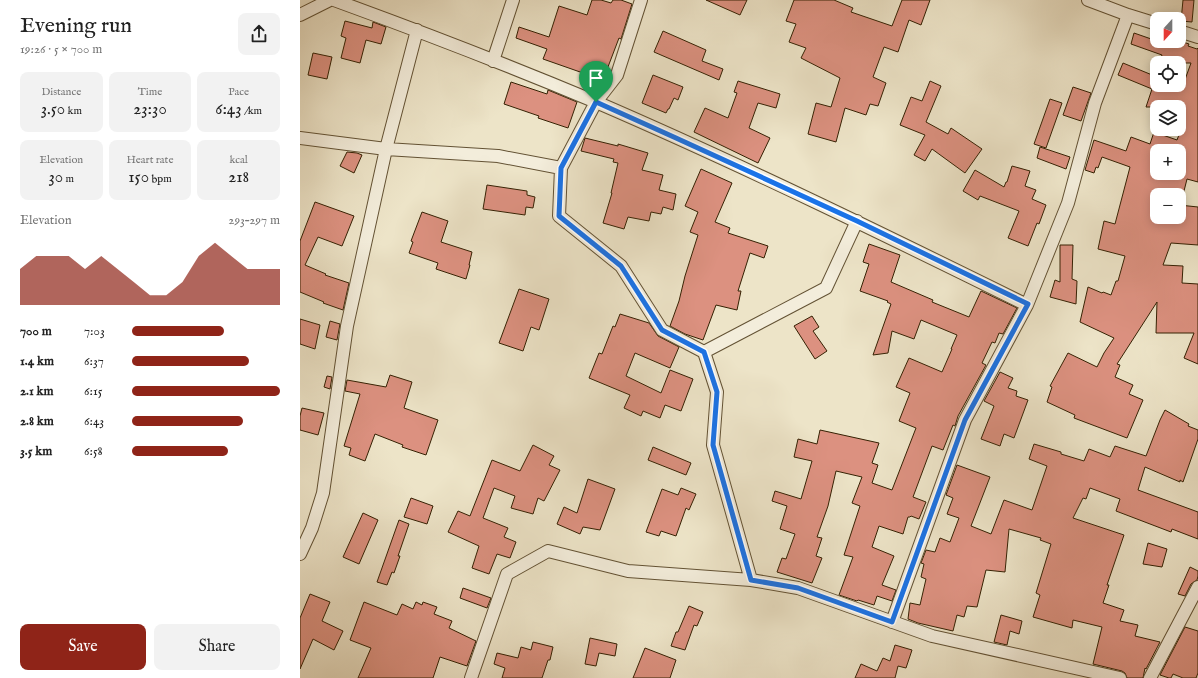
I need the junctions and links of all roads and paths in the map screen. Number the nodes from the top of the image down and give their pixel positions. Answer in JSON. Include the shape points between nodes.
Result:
{"nodes":[{"id":1,"x":330,"y":0,"type":"edge"},
{"id":2,"x":334,"y":0,"type":"edge"},
{"id":3,"x":513,"y":0,"type":"edge"},
{"id":4,"x":641,"y":0,"type":"edge"},
{"id":5,"x":1088,"y":0,"type":"edge"},
{"id":6,"x":300,"y":15,"type":"edge"},
{"id":7,"x":1128,"y":16,"type":"junction"},
{"id":8,"x":1150,"y":22,"type":"edge"},
{"id":9,"x":417,"y":30,"type":"junction"},
{"id":10,"x":1186,"y":32,"type":"edge"},
{"id":11,"x":1198,"y":33,"type":"edge"},
{"id":12,"x":493,"y":61,"type":"junction"},
{"id":13,"x":596,"y":102,"type":"junction"},
{"id":14,"x":300,"y":138,"type":"edge"},
{"id":15,"x":386,"y":149,"type":"junction"},
{"id":16,"x":561,"y":168,"type":"junction"},
{"id":17,"x":857,"y":221,"type":"junction"},
{"id":18,"x":1028,"y":304,"type":"junction"},
{"id":19,"x":704,"y":352,"type":"junction"},
{"id":20,"x":301,"y":551,"type":"edge"},
{"id":21,"x":751,"y":580,"type":"junction"},
{"id":22,"x":1198,"y":587,"type":"edge"},
{"id":23,"x":892,"y":622,"type":"junction"},
{"id":24,"x":472,"y":678,"type":"edge"},
{"id":25,"x":1120,"y":678,"type":"edge"},
{"id":26,"x":1150,"y":678,"type":"edge"}],
"edges":[{"from":1,"to":6,"type":"street"},
{"from":2,"to":9,"type":"street"},
{"from":3,"to":12,"type":"street"},
{"from":4,"to":13,"type":"street","via":[[617,75]]},
{"from":5,"to":7,"type":"street"},
{"from":7,"to":8,"type":"street"},
{"from":7,"to":18,"type":"street","via":[[1095,103],[1068,203]]},
{"from":9,"to":12,"type":"street"},
{"from":9,"to":15,"type":"street"},
{"from":10,"to":11,"type":"street"},
{"from":12,"to":13,"type":"street"},
{"from":13,"to":16,"type":"street"},
{"from":13,"to":17,"type":"street"},
{"from":14,"to":15,"type":"street"},
{"from":15,"to":16,"type":"street","via":[[498,156]]},
{"from":15,"to":20,"type":"street","via":[[347,326],[323,493],[312,528]]},
{"from":16,"to":19,"type":"street","via":[[559,216],[621,266],[662,330]]},
{"from":17,"to":18,"type":"street"},
{"from":17,"to":19,"type":"street","via":[[826,288]]},
{"from":18,"to":23,"type":"street","via":[[965,420]]},
{"from":19,"to":21,"type":"street","via":[[717,392],[713,445]]},
{"from":21,"to":23,"type":"street","via":[[798,588]]},
{"from":21,"to":24,"type":"street","via":[[628,571],[548,551],[507,574]]},
{"from":22,"to":26,"type":"street"},
{"from":23,"to":25,"type":"street","via":[[932,636]]}]}
